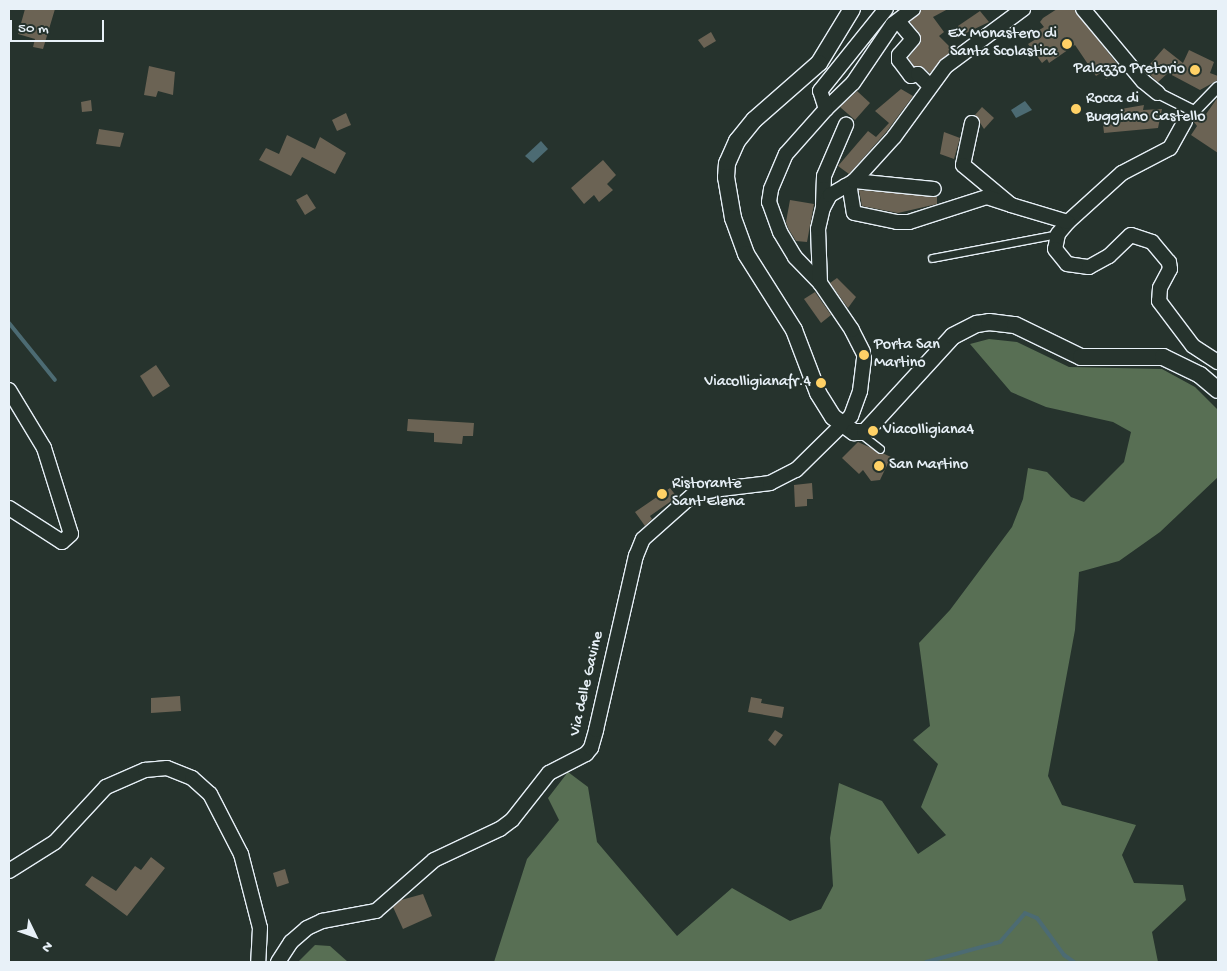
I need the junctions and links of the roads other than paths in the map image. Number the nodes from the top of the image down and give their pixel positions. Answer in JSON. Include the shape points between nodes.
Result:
{"nodes":[{"id":1,"x":852,"y":9,"type":"edge"},
{"id":2,"x":886,"y":9,"type":"edge"},
{"id":3,"x":913,"y":9,"type":"edge"},
{"id":4,"x":1024,"y":9,"type":"edge"},
{"id":5,"x":1083,"y":9,"type":"edge"},
{"id":6,"x":898,"y":21,"type":"junction"},
{"id":7,"x":930,"y":86,"type":"junction"},
{"id":8,"x":1218,"y":87,"type":"edge"},
{"id":9,"x":1158,"y":94,"type":"joint"},
{"id":10,"x":826,"y":109,"type":"junction"},
{"id":11,"x":1190,"y":116,"type":"junction"},
{"id":12,"x":972,"y":123,"type":"dead end"},
{"id":13,"x":846,"y":124,"type":"dead end"},
{"id":14,"x":850,"y":184,"type":"junction"},
{"id":15,"x":934,"y":189,"type":"dead end"},
{"id":16,"x":1011,"y":205,"type":"junction"},
{"id":17,"x":823,"y":208,"type":"junction"},
{"id":18,"x":1068,"y":222,"type":"junction"},
{"id":19,"x":1058,"y":234,"type":"junction"},
{"id":20,"x":932,"y":258,"type":"dead end"},
{"id":21,"x":820,"y":283,"type":"junction"},
{"id":22,"x":1218,"y":362,"type":"edge"},
{"id":23,"x":9,"y":390,"type":"edge"},
{"id":24,"x":1218,"y":390,"type":"edge"},
{"id":25,"x":843,"y":426,"type":"junction"},
{"id":26,"x":861,"y":434,"type":"junction"},
{"id":27,"x":880,"y":449,"type":"dead end"},
{"id":28,"x":9,"y":508,"type":"edge"},
{"id":29,"x":9,"y":871,"type":"edge"},
{"id":30,"x":258,"y":962,"type":"edge"},
{"id":31,"x":278,"y":962,"type":"edge"}],
"edges":[{"from":1,"to":25,"type":"street","via":[[819,63],[754,120],[737,142],[727,163],[726,178],[746,254],[794,330],[823,404]]},
{"from":2,"to":10,"type":"street","via":[[820,91]]},
{"from":3,"to":6,"type":"street"},
{"from":4,"to":7,"type":"street","via":[[957,56]]},
{"from":5,"to":9,"type":"street","via":[[1142,81]]},
{"from":6,"to":7,"type":"street","via":[[912,40],[899,55],[899,60],[911,76],[918,74]]},
{"from":6,"to":10,"type":"street","via":[[853,82]]},
{"from":7,"to":14,"type":"street","via":[[894,137]]},
{"from":8,"to":11,"type":"street"},
{"from":9,"to":11,"type":"street"},
{"from":10,"to":21,"type":"street","via":[[786,154],[769,202],[788,247]]},
{"from":11,"to":18,"type":"street","via":[[1170,148],[1122,172]]},
{"from":12,"to":16,"type":"street","via":[[963,165]]},
{"from":13,"to":17,"type":"street","via":[[824,176]]},
{"from":14,"to":15,"type":"street"},
{"from":14,"to":16,"type":"street","via":[[854,213],[897,222],[909,222],[987,197]]},
{"from":14,"to":17,"type":"street","via":[[830,195]]},
{"from":16,"to":18,"type":"street"},
{"from":17,"to":21,"type":"street","via":[[818,229]]},
{"from":18,"to":19,"type":"street"},
{"from":19,"to":20,"type":"lane"},
{"from":19,"to":22,"type":"street","via":[[1056,254],[1068,264],[1080,266],[1102,261],[1131,235],[1152,242],[1169,262],[1170,269],[1160,288],[1159,301],[1193,346]]},
{"from":21,"to":25,"type":"street","via":[[852,330],[863,355],[860,391]]},
{"from":23,"to":28,"type":"street","via":[[44,448],[70,534],[62,542]]},
{"from":24,"to":26,"type":"street","via":[[1200,375],[1163,357],[1081,357],[1015,325],[989,322],[953,336],[875,424]]},
{"from":25,"to":26,"type":"street"},
{"from":25,"to":31,"type":"street","name":"Via delle Gavine","via":[[786,476],[770,483],[696,492],[643,539],[636,556],[592,748],[578,759],[558,765],[512,820],[500,829],[434,860],[376,911],[322,921],[307,928],[291,942]]},
{"from":26,"to":27,"type":"lane"},
{"from":29,"to":30,"type":"street","via":[[55,842],[106,787],[145,770],[167,768],[192,778],[210,794],[241,854],[260,928]]}]}
